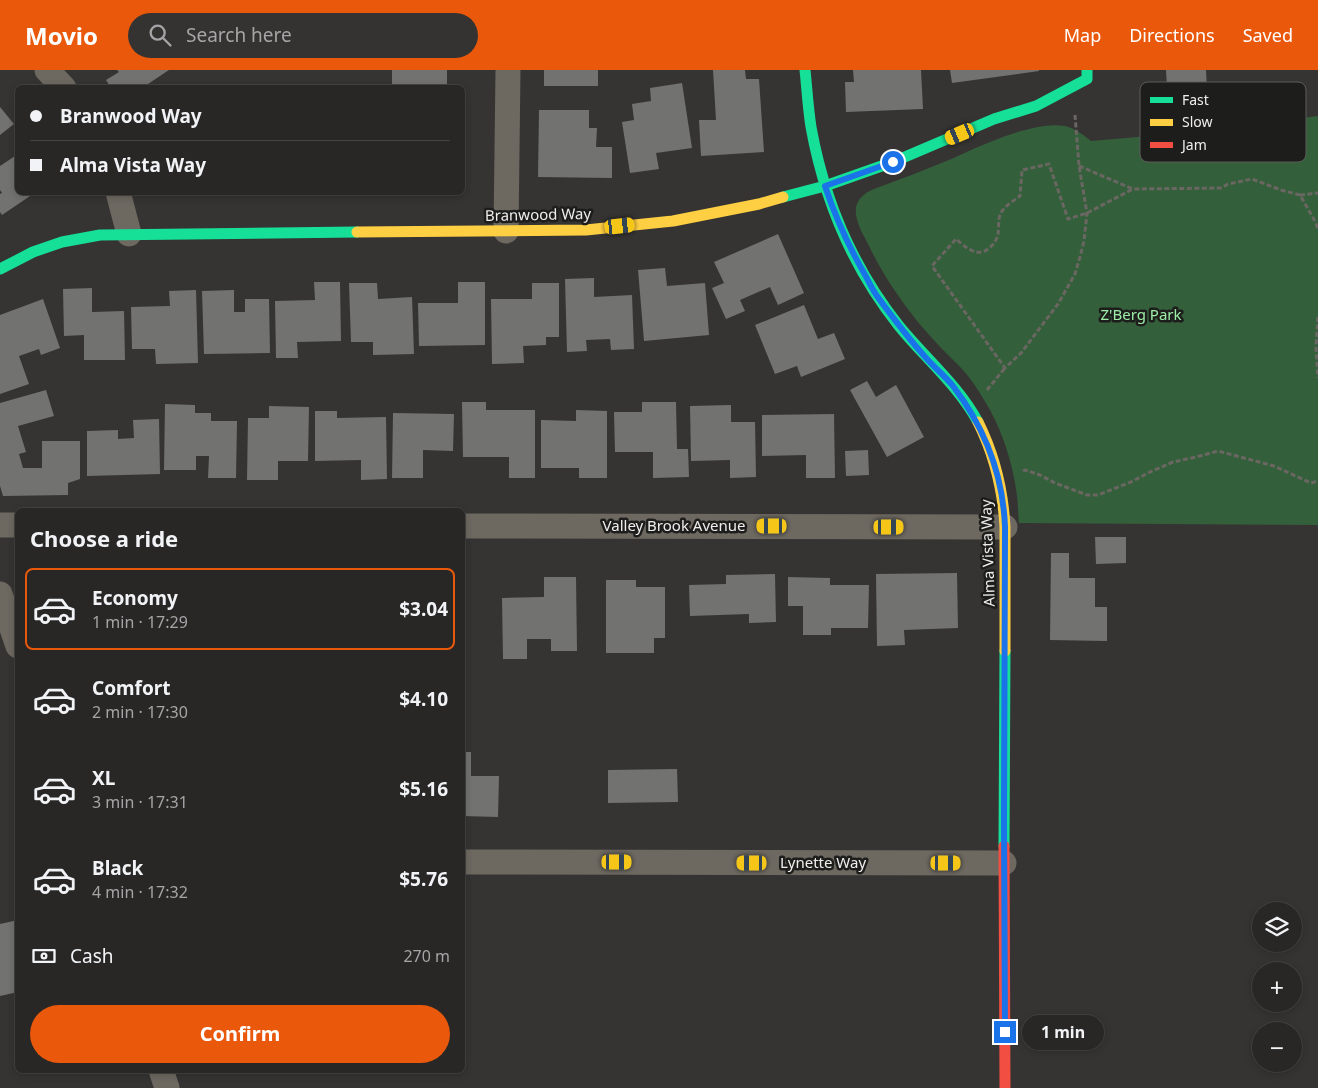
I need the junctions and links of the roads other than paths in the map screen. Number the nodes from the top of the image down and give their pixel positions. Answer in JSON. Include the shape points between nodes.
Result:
{"nodes":[{"id":1,"x":48,"y":70,"type":"edge"},
{"id":2,"x":508,"y":70,"type":"edge"},
{"id":3,"x":805,"y":70,"type":"edge"},
{"id":4,"x":1087,"y":74,"type":"edge"},
{"id":5,"x":61,"y":85,"type":"edge"},
{"id":6,"x":825,"y":186,"type":"junction"},
{"id":7,"x":119,"y":195,"type":"edge"},
{"id":8,"x":506,"y":231,"type":"junction"},
{"id":9,"x":129,"y":234,"type":"junction"},
{"id":10,"x":0,"y":269,"type":"edge"},
{"id":11,"x":0,"y":525,"type":"edge"},
{"id":12,"x":15,"y":525,"type":"edge"},
{"id":13,"x":465,"y":526,"type":"edge"},
{"id":14,"x":1005,"y":527,"type":"junction"},
{"id":15,"x":0,"y":594,"type":"edge"},
{"id":16,"x":15,"y":637,"type":"edge"},
{"id":17,"x":465,"y":862,"type":"edge"},
{"id":18,"x":1004,"y":863,"type":"junction"},
{"id":19,"x":162,"y":1073,"type":"edge"},
{"id":20,"x":167,"y":1088,"type":"edge"},
{"id":21,"x":1005,"y":1088,"type":"edge"}],
"edges":[{"from":1,"to":5,"type":"street"},
{"from":2,"to":8,"type":"street"},
{"from":3,"to":6,"type":"street","name":"Alma Vista Way","via":[[811,125]]},
{"from":4,"to":6,"type":"street","name":"Branwood Way","via":[[1072,87],[1036,106],[994,119],[893,162]]},
{"from":6,"to":8,"type":"street","name":"Branwood Way","via":[[759,204],[673,221],[586,230]]},
{"from":6,"to":14,"type":"street","name":"Alma Vista Way","via":[[850,248],[876,294],[975,417],[998,476]]},
{"from":7,"to":9,"type":"street"},
{"from":8,"to":9,"type":"street","name":"Branwood Way"},
{"from":9,"to":10,"type":"street","name":"Branwood Way","via":[[100,234],[62,242]]},
{"from":11,"to":12,"type":"street"},
{"from":13,"to":14,"type":"street","name":"Valley Brook Avenue"},
{"from":14,"to":18,"type":"street","name":"Alma Vista Way"},
{"from":15,"to":16,"type":"street"},
{"from":17,"to":18,"type":"street","name":"Lynette Way"},
{"from":18,"to":21,"type":"street","name":"Alma Vista Way"},
{"from":19,"to":20,"type":"street"}]}
